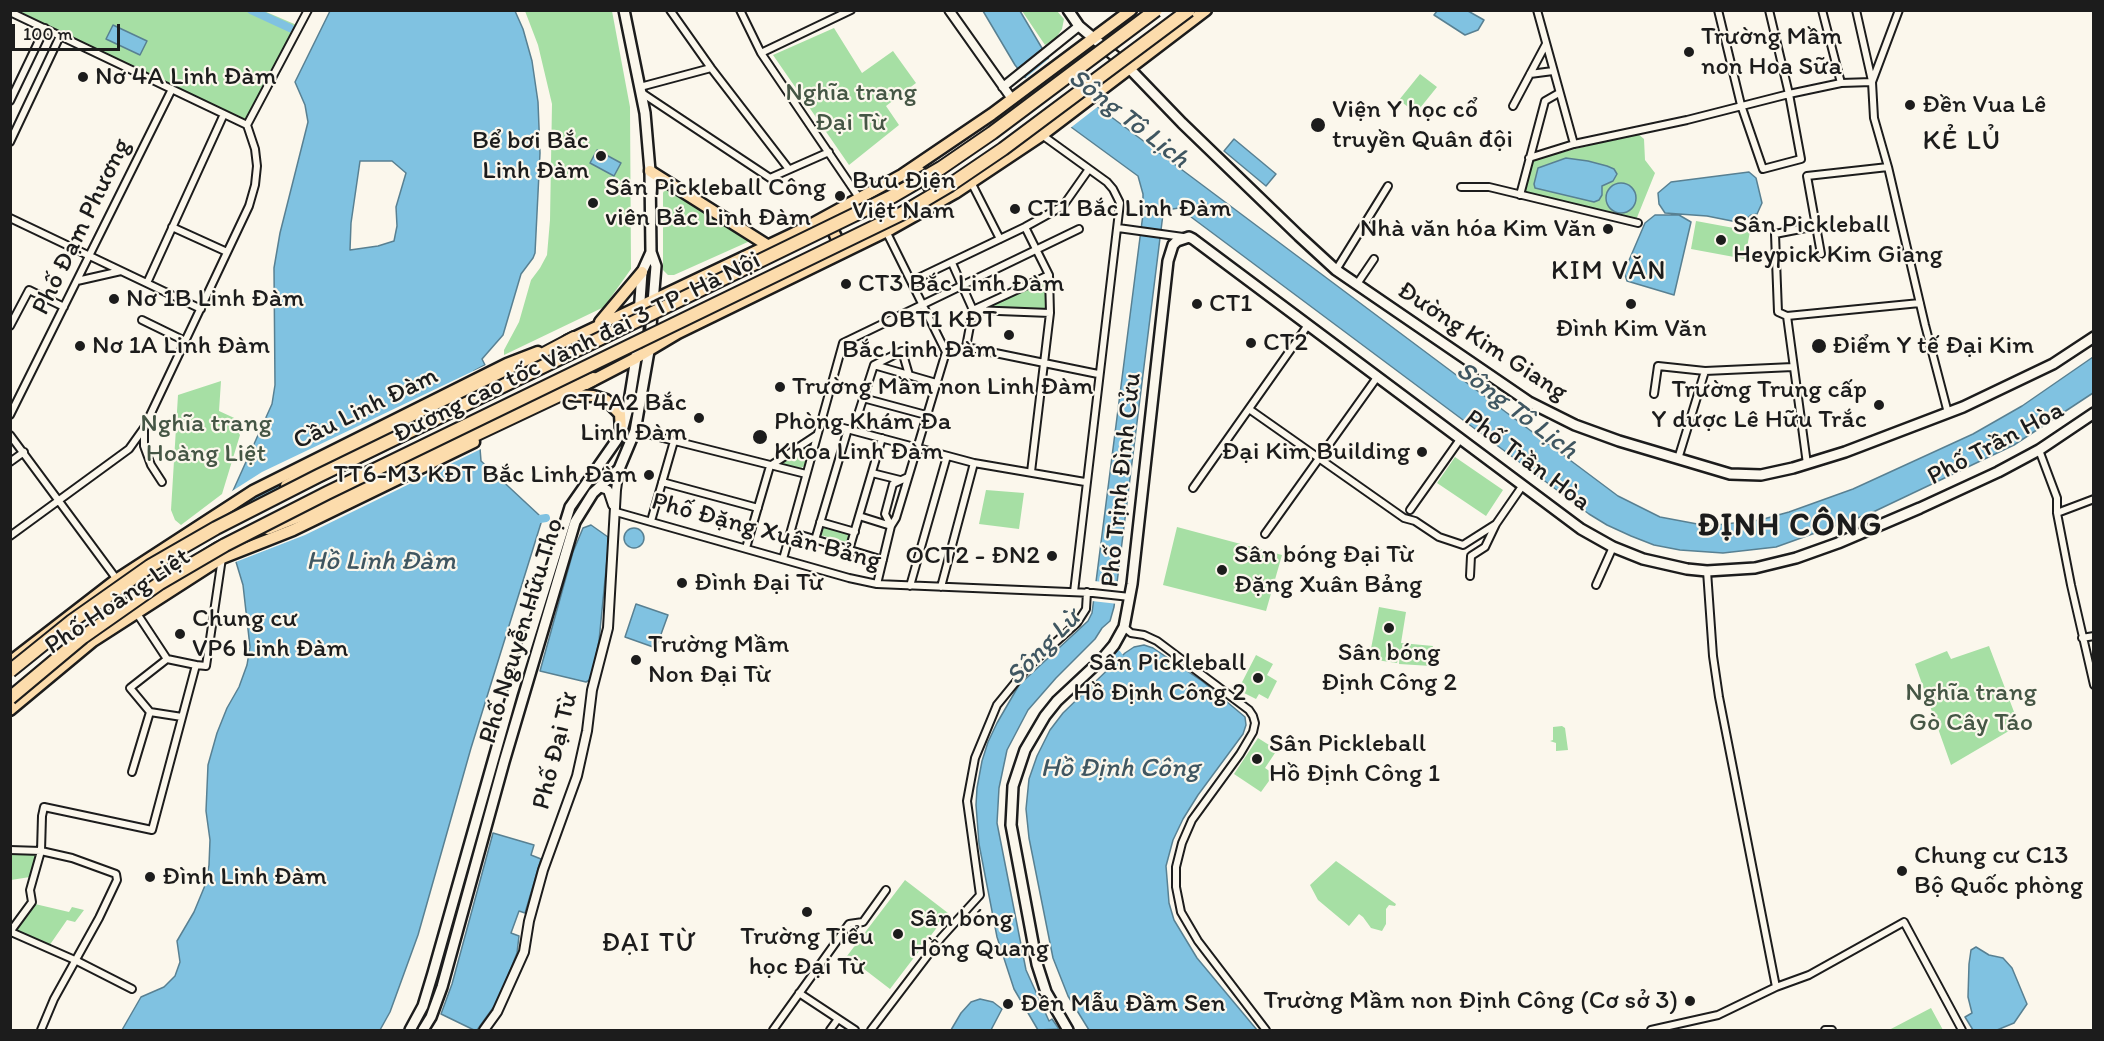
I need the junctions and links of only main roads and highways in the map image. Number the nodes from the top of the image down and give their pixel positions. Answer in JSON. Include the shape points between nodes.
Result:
{"nodes":[{"id":1,"x":624,"y":10,"type":"edge"},
{"id":2,"x":1068,"y":10,"type":"edge"},
{"id":3,"x":1131,"y":10,"type":"edge"},
{"id":4,"x":1156,"y":10,"type":"edge"},
{"id":5,"x":1189,"y":10,"type":"edge"},
{"id":6,"x":1206,"y":10,"type":"edge"},
{"id":7,"x":1094,"y":38,"type":"junction"},
{"id":8,"x":1129,"y":68,"type":"junction"},
{"id":9,"x":916,"y":166,"type":"junction"},
{"id":10,"x":650,"y":171,"type":"junction"},
{"id":11,"x":939,"y":202,"type":"junction"},
{"id":12,"x":827,"y":217,"type":"junction"},
{"id":13,"x":767,"y":245,"type":"junction"},
{"id":14,"x":1173,"y":246,"type":"joint"},
{"id":15,"x":651,"y":252,"type":"junction"},
{"id":16,"x":843,"y":252,"type":"junction"},
{"id":17,"x":642,"y":272,"type":"junction"},
{"id":18,"x":654,"y":299,"type":"junction"},
{"id":19,"x":641,"y":305,"type":"junction"},
{"id":20,"x":596,"y":326,"type":"junction"},
{"id":21,"x":2094,"y":337,"type":"edge"},
{"id":22,"x":574,"y":338,"type":"junction"},
{"id":23,"x":649,"y":351,"type":"junction"},
{"id":24,"x":636,"y":358,"type":"junction"},
{"id":25,"x":593,"y":379,"type":"junction"},
{"id":26,"x":570,"y":395,"type":"junction"},
{"id":27,"x":2094,"y":413,"type":"edge"},
{"id":28,"x":621,"y":431,"type":"junction"},
{"id":29,"x":214,"y":527,"type":"junction"},
{"id":30,"x":224,"y":554,"type":"junction"},
{"id":31,"x":10,"y":662,"type":"edge"},
{"id":32,"x":10,"y":671,"type":"edge"},
{"id":33,"x":10,"y":698,"type":"edge"},
{"id":34,"x":10,"y":710,"type":"edge"},
{"id":35,"x":410,"y":1030,"type":"edge"},
{"id":36,"x":423,"y":1030,"type":"edge"},
{"id":37,"x":1068,"y":1030,"type":"edge"}],
"edges":[{"from":1,"to":10,"type":"main road","name":"Phố Nguyễn Hữu Thọ","via":[[645,113]]},
{"from":2,"to":7,"type":"main road","name":"Đường Kim Giang"},
{"from":3,"to":7,"type":"main road"},
{"from":4,"to":29,"type":"highway","name":"Đường cao tốc Vành đai 3 TP. Hà Nội","bridge":true,"via":[[993,133],[892,196]]},
{"from":5,"to":30,"type":"highway","name":"Đường cao tốc Vành đai 3 TP. Hà Nội","bridge":true,"via":[[1003,149],[901,214],[327,493]]},
{"from":6,"to":8,"type":"main road"},
{"from":7,"to":8,"type":"main road","name":"Đường Kim Giang"},
{"from":7,"to":9,"type":"main road"},
{"from":8,"to":11,"type":"main road","via":[[1047,131]]},
{"from":8,"to":21,"type":"main road","name":"Đường Kim Giang","via":[[1336,270],[1529,402],[1594,433],[1730,474],[1761,475],[1845,452],[1948,413],[2052,364]]},
{"from":9,"to":11,"type":"main road"},
{"from":9,"to":12,"type":"main road"},
{"from":10,"to":13,"type":"main road"},
{"from":10,"to":15,"type":"main road","name":"Phố Nguyễn Hữu Thọ"},
{"from":11,"to":16,"type":"main road"},
{"from":12,"to":13,"type":"main road"},
{"from":12,"to":16,"type":"main road"},
{"from":13,"to":18,"type":"main road"},
{"from":14,"to":27,"type":"main road","name":"Phố Trần Hòa","via":[[1184,238],[1193,239],[1581,529],[1643,559],[1687,569],[1755,568],[1827,547],[1998,472]]},
{"from":14,"to":37,"type":"main road","name":"Phố Trịnh Đình Cửu","via":[[1160,319],[1124,627],[1103,658],[1045,716],[1025,750],[1013,786],[1011,825],[1037,964],[1046,993]]},
{"from":15,"to":17,"type":"main road","name":"Phố Nguyễn Hữu Thọ"},
{"from":15,"to":18,"type":"main road","name":"Phố Nguyễn Hữu Thọ","via":[[656,266]]},
{"from":16,"to":23,"type":"main road"},
{"from":17,"to":19,"type":"main road","name":"Phố Nguyễn Hữu Thọ"},
{"from":17,"to":20,"type":"main road"},
{"from":18,"to":19,"type":"main road"},
{"from":18,"to":23,"type":"main road","name":"Phố Nguyễn Hữu Thọ"},
{"from":19,"to":20,"type":"main road"},
{"from":19,"to":24,"type":"main road","name":"Phố Nguyễn Hữu Thọ"},
{"from":20,"to":22,"type":"main road"},
{"from":22,"to":29,"type":"highway","bridge":true,"via":[[325,464]]},
{"from":22,"to":29,"type":"main road","name":"Cầu Linh Đàm","via":[[507,364],[287,472]]},
{"from":23,"to":24,"type":"main road"},
{"from":23,"to":36,"type":"main road","name":"Phố Nguyễn Hữu Thọ","via":[[635,431],[619,469],[584,505],[575,522],[442,987]]},
{"from":24,"to":25,"type":"main road"},
{"from":24,"to":28,"type":"main road","name":"Phố Nguyễn Hữu Thọ"},
{"from":25,"to":26,"type":"main road"},
{"from":25,"to":30,"type":"highway","bridge":true},
{"from":26,"to":28,"type":"main road","via":[[606,400],[620,414]]},
{"from":26,"to":30,"type":"main road","via":[[293,530]]},
{"from":28,"to":35,"type":"main road","name":"Phố Nguyễn Hữu Thọ","via":[[570,507],[423,1006]]},
{"from":29,"to":31,"type":"main road","name":"Phố Hoàng Liệt","via":[[116,580]]},
{"from":29,"to":32,"type":"highway","name":"Đường cao tốc Vành đai 3 TP. Hà Nội","bridge":true,"via":[[140,573]]},
{"from":30,"to":33,"type":"highway","name":"Đường cao tốc Vành đai 3 TP. Hà Nội","bridge":true,"via":[[160,583],[92,630]]},
{"from":30,"to":34,"type":"main road","name":"Phố Hoàng Liệt","via":[[93,641]]}]}
